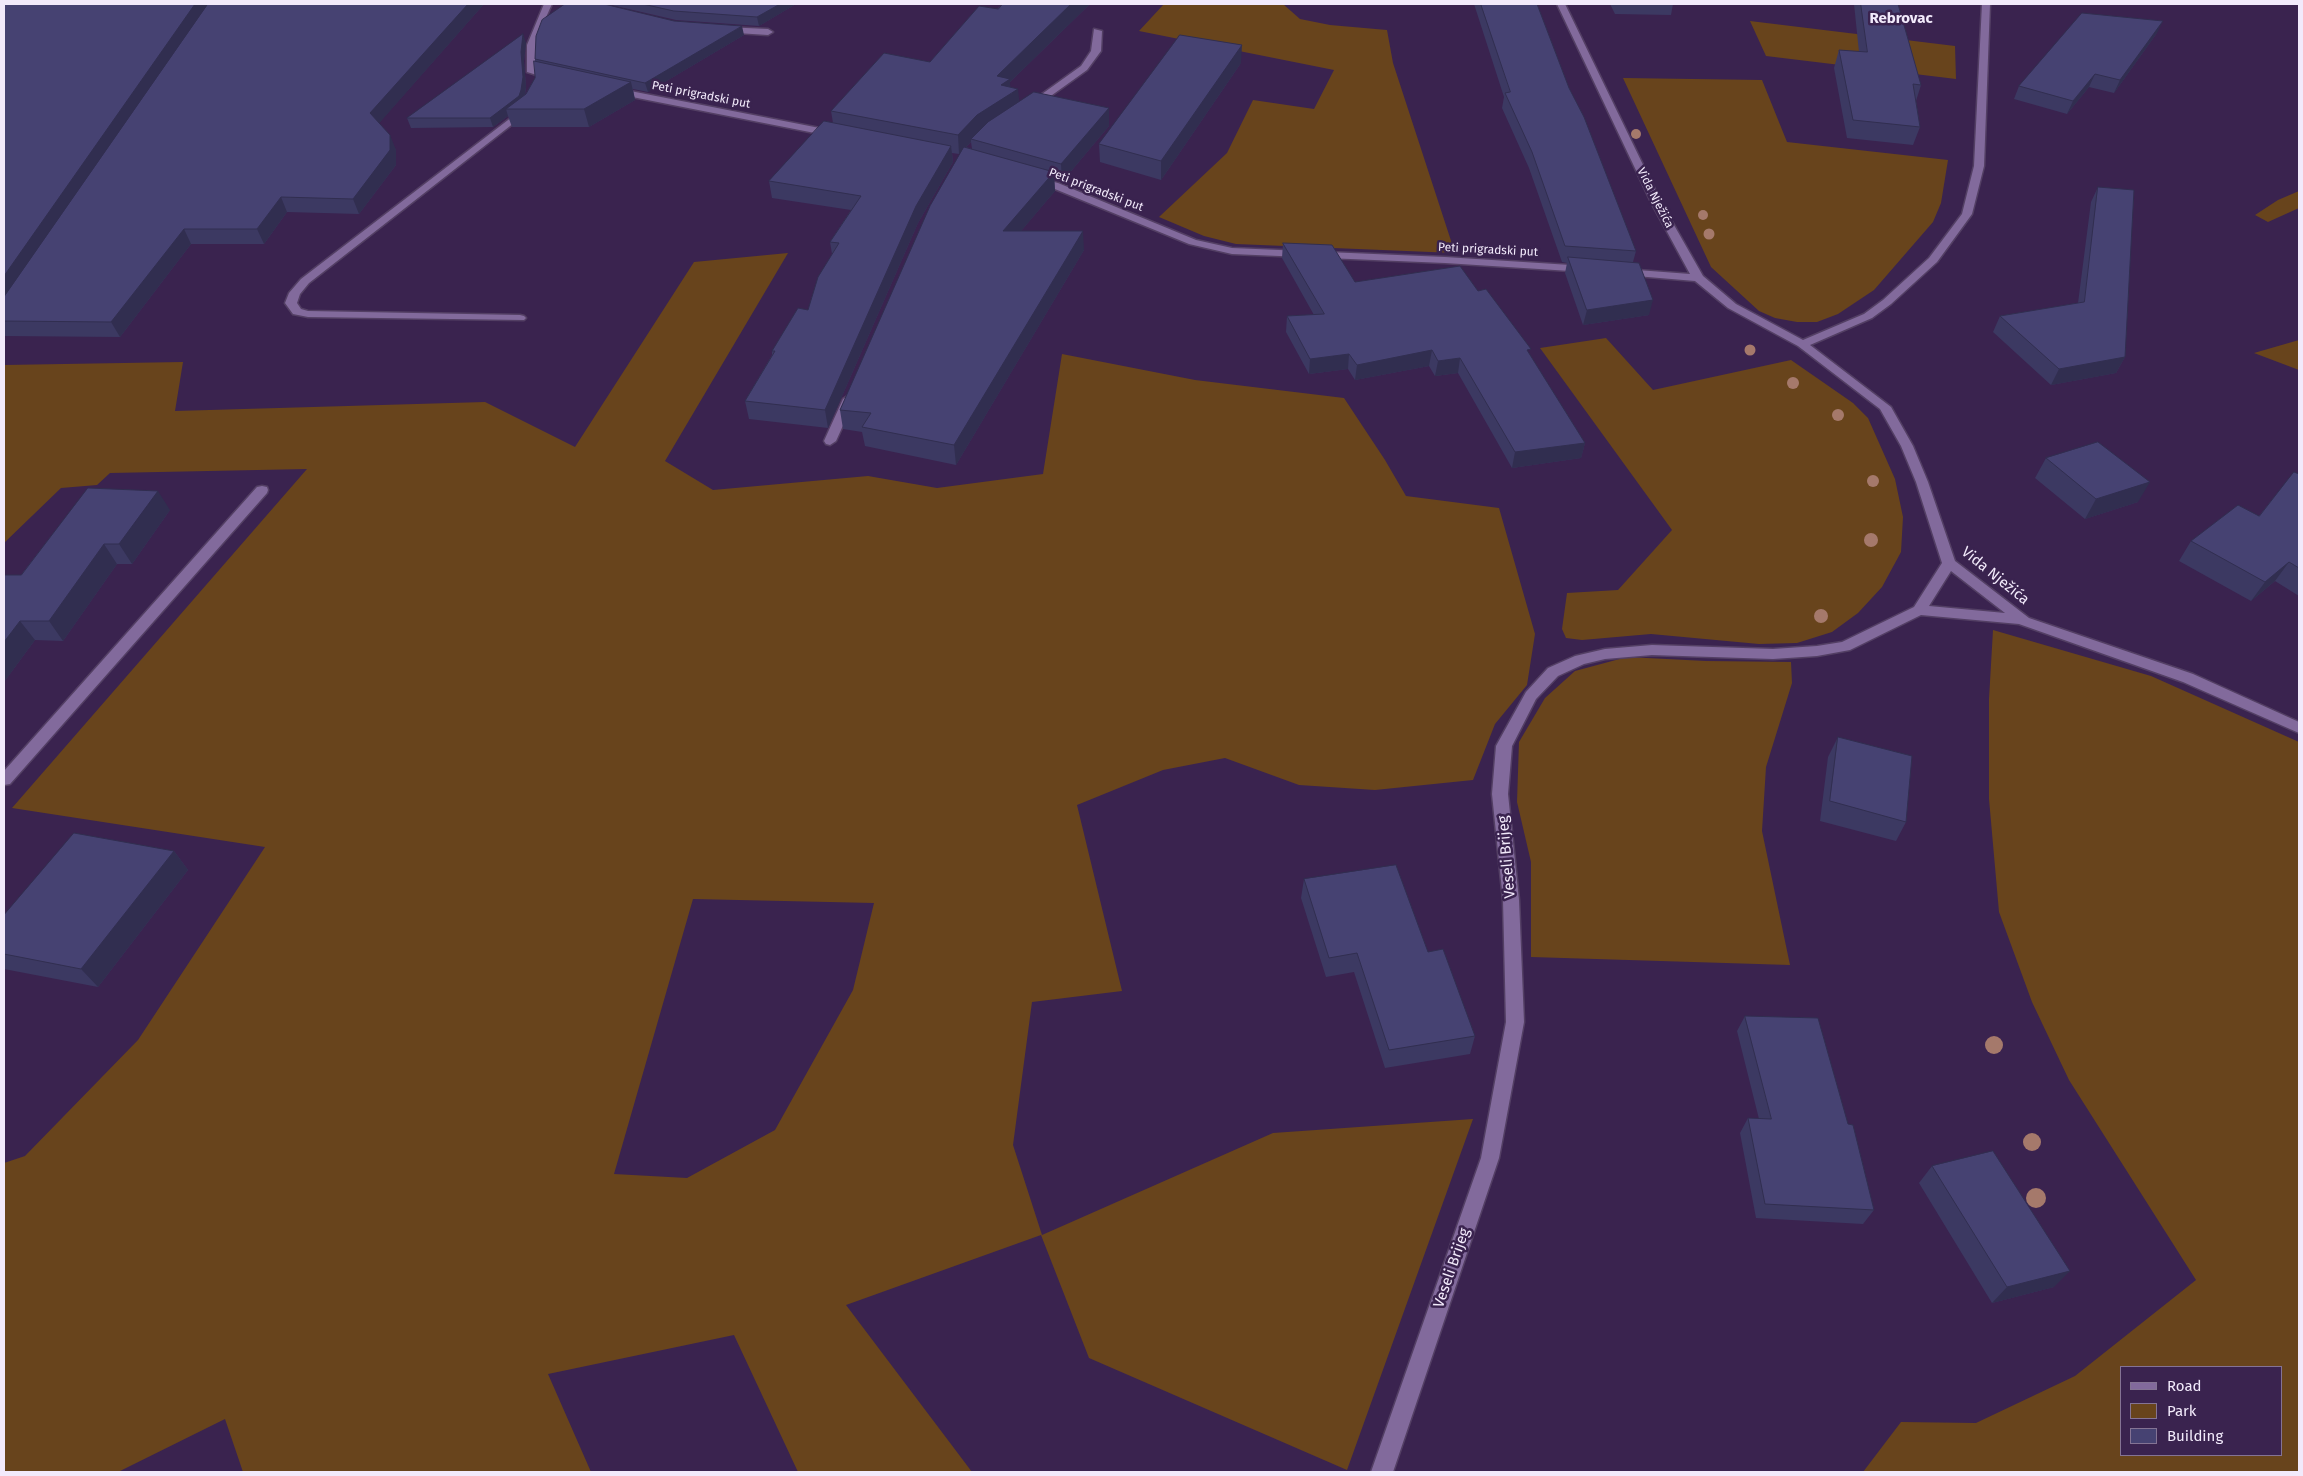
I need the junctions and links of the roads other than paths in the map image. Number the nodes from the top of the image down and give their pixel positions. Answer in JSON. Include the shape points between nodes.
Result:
{"nodes":[{"id":1,"x":548,"y":4,"type":"edge"},
{"id":2,"x":1562,"y":4,"type":"edge"},
{"id":3,"x":1986,"y":4,"type":"edge"},
{"id":4,"x":716,"y":29,"type":"edge"},
{"id":5,"x":1097,"y":31,"type":"dead end"},
{"id":6,"x":768,"y":32,"type":"dead end"},
{"id":7,"x":532,"y":72,"type":"junction"},
{"id":8,"x":565,"y":80,"type":"edge"},
{"id":9,"x":534,"y":87,"type":"edge"},
{"id":10,"x":600,"y":88,"type":"edge"},
{"id":11,"x":531,"y":102,"type":"edge"},
{"id":12,"x":1022,"y":112,"type":"edge"},
{"id":13,"x":845,"y":136,"type":"edge"},
{"id":14,"x":1027,"y":178,"type":"edge"},
{"id":15,"x":1698,"y":278,"type":"junction"},
{"id":16,"x":520,"y":318,"type":"dead end"},
{"id":17,"x":1802,"y":344,"type":"junction"},
{"id":18,"x":854,"y":387,"type":"edge"},
{"id":19,"x":830,"y":441,"type":"dead end"},
{"id":20,"x":262,"y":490,"type":"dead end"},
{"id":21,"x":1949,"y":563,"type":"junction"},
{"id":22,"x":1919,"y":610,"type":"junction"},
{"id":23,"x":2024,"y":621,"type":"junction"},
{"id":24,"x":2299,"y":728,"type":"edge"},
{"id":25,"x":4,"y":781,"type":"edge"},
{"id":26,"x":1382,"y":1472,"type":"edge"}],
"edges":[{"from":1,"to":7,"type":"street","via":[[529,54]]},
{"from":2,"to":15,"type":"street","name":"Vida Nježića","via":[[1657,204]]},
{"from":3,"to":17,"type":"street","via":[[1980,166],[1967,214],[1934,260],[1887,302],[1868,316]]},
{"from":4,"to":6,"type":"street"},
{"from":5,"to":12,"type":"street","via":[[1096,51],[1084,68]]},
{"from":7,"to":8,"type":"street"},
{"from":7,"to":9,"type":"street"},
{"from":10,"to":13,"type":"street","name":"Peti prigradski put"},
{"from":11,"to":16,"type":"street","via":[[513,121],[305,281],[295,293],[292,303],[297,312],[308,314]]},
{"from":14,"to":15,"type":"street","name":"Peti prigradski put","via":[[1054,185],[1193,242],[1232,251],[1445,260]]},
{"from":15,"to":17,"type":"street","name":"Vida Nježića","via":[[1732,306]]},
{"from":17,"to":21,"type":"street","name":"Vida Nježića","via":[[1885,407],[1907,446]]},
{"from":18,"to":19,"type":"street"},
{"from":20,"to":25,"type":"street"},
{"from":21,"to":22,"type":"street"},
{"from":21,"to":23,"type":"street","name":"Vida Nježića"},
{"from":22,"to":23,"type":"street"},
{"from":22,"to":26,"type":"street","name":"Veseli Brijeg","via":[[1845,646],[1817,651],[1773,654],[1652,650],[1604,654],[1553,672],[1531,696],[1504,746],[1500,794],[1511,900],[1516,1022],[1492,1148]]},
{"from":23,"to":24,"type":"street","name":"Vida Nježića","via":[[2188,678]]}]}
